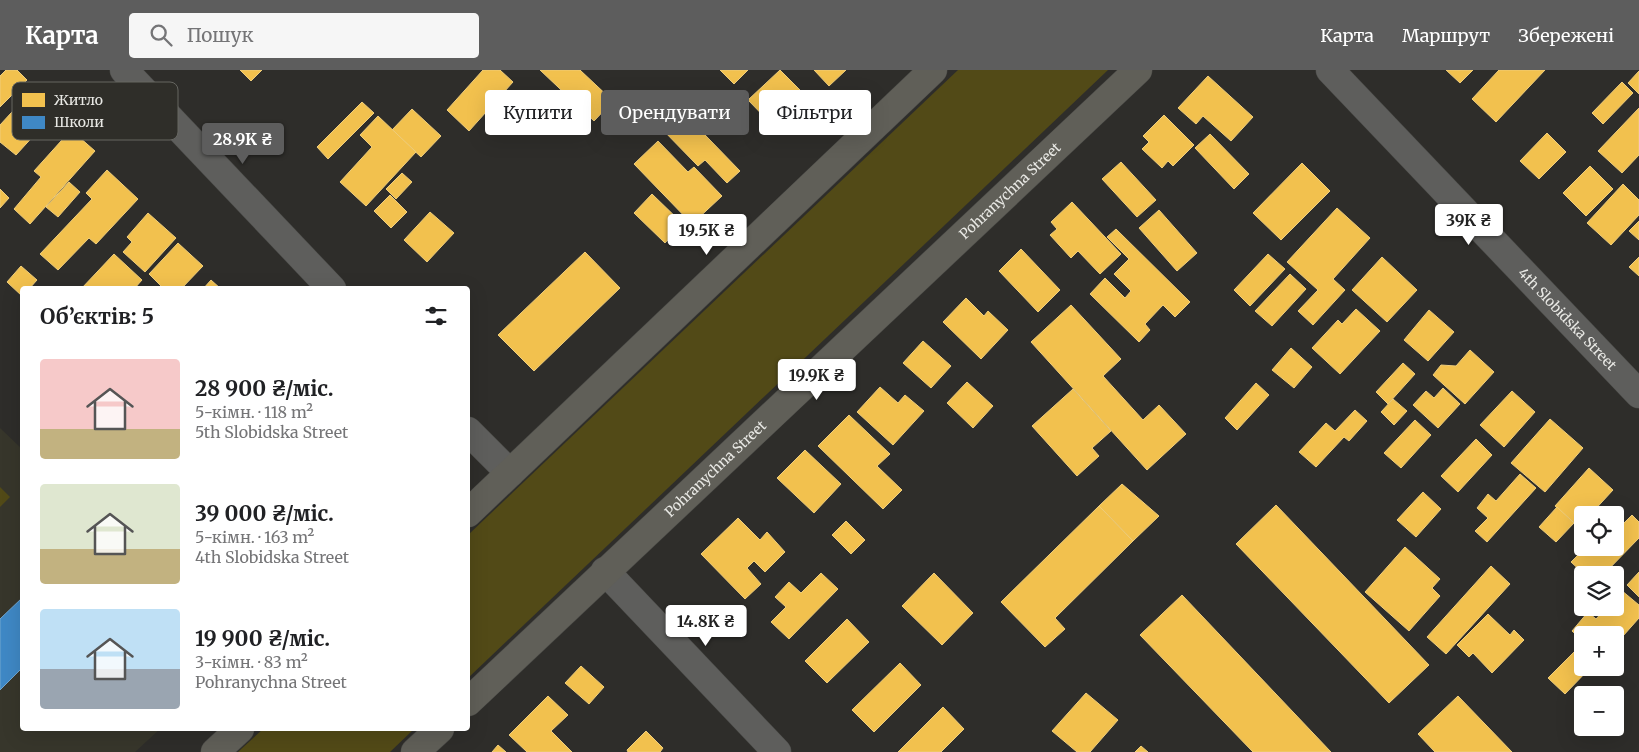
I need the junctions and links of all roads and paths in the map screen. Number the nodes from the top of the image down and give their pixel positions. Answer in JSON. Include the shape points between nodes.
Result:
{"nodes":[{"id":1,"x":124,"y":70,"type":"edge"},
{"id":2,"x":933,"y":70,"type":"edge"},
{"id":3,"x":1138,"y":70,"type":"edge"},
{"id":4,"x":1330,"y":70,"type":"edge"},
{"id":5,"x":135,"y":82,"type":"edge"},
{"id":6,"x":178,"y":127,"type":"edge"},
{"id":7,"x":329,"y":286,"type":"edge"},
{"id":8,"x":1639,"y":394,"type":"edge"},
{"id":9,"x":470,"y":433,"type":"edge"},
{"id":10,"x":510,"y":473,"type":"junction"},
{"id":11,"x":470,"y":512,"type":"edge"},
{"id":12,"x":605,"y":572,"type":"junction"},
{"id":13,"x":470,"y":700,"type":"edge"},
{"id":14,"x":238,"y":731,"type":"edge"},
{"id":15,"x":438,"y":731,"type":"edge"},
{"id":16,"x":215,"y":752,"type":"edge"},
{"id":17,"x":415,"y":752,"type":"edge"},
{"id":18,"x":777,"y":752,"type":"edge"}],
"edges":[{"from":1,"to":5,"type":"street"},
{"from":2,"to":10,"type":"main road"},
{"from":3,"to":12,"type":"main road","name":"Pohranychna Street"},
{"from":4,"to":8,"type":"street","name":"4th Slobidska Street"},
{"from":6,"to":7,"type":"street"},
{"from":9,"to":10,"type":"street"},
{"from":10,"to":11,"type":"main road"},
{"from":12,"to":13,"type":"main road","name":"Pohranychna Street"},
{"from":12,"to":18,"type":"street"},
{"from":14,"to":16,"type":"main road"},
{"from":15,"to":17,"type":"main road"}]}
